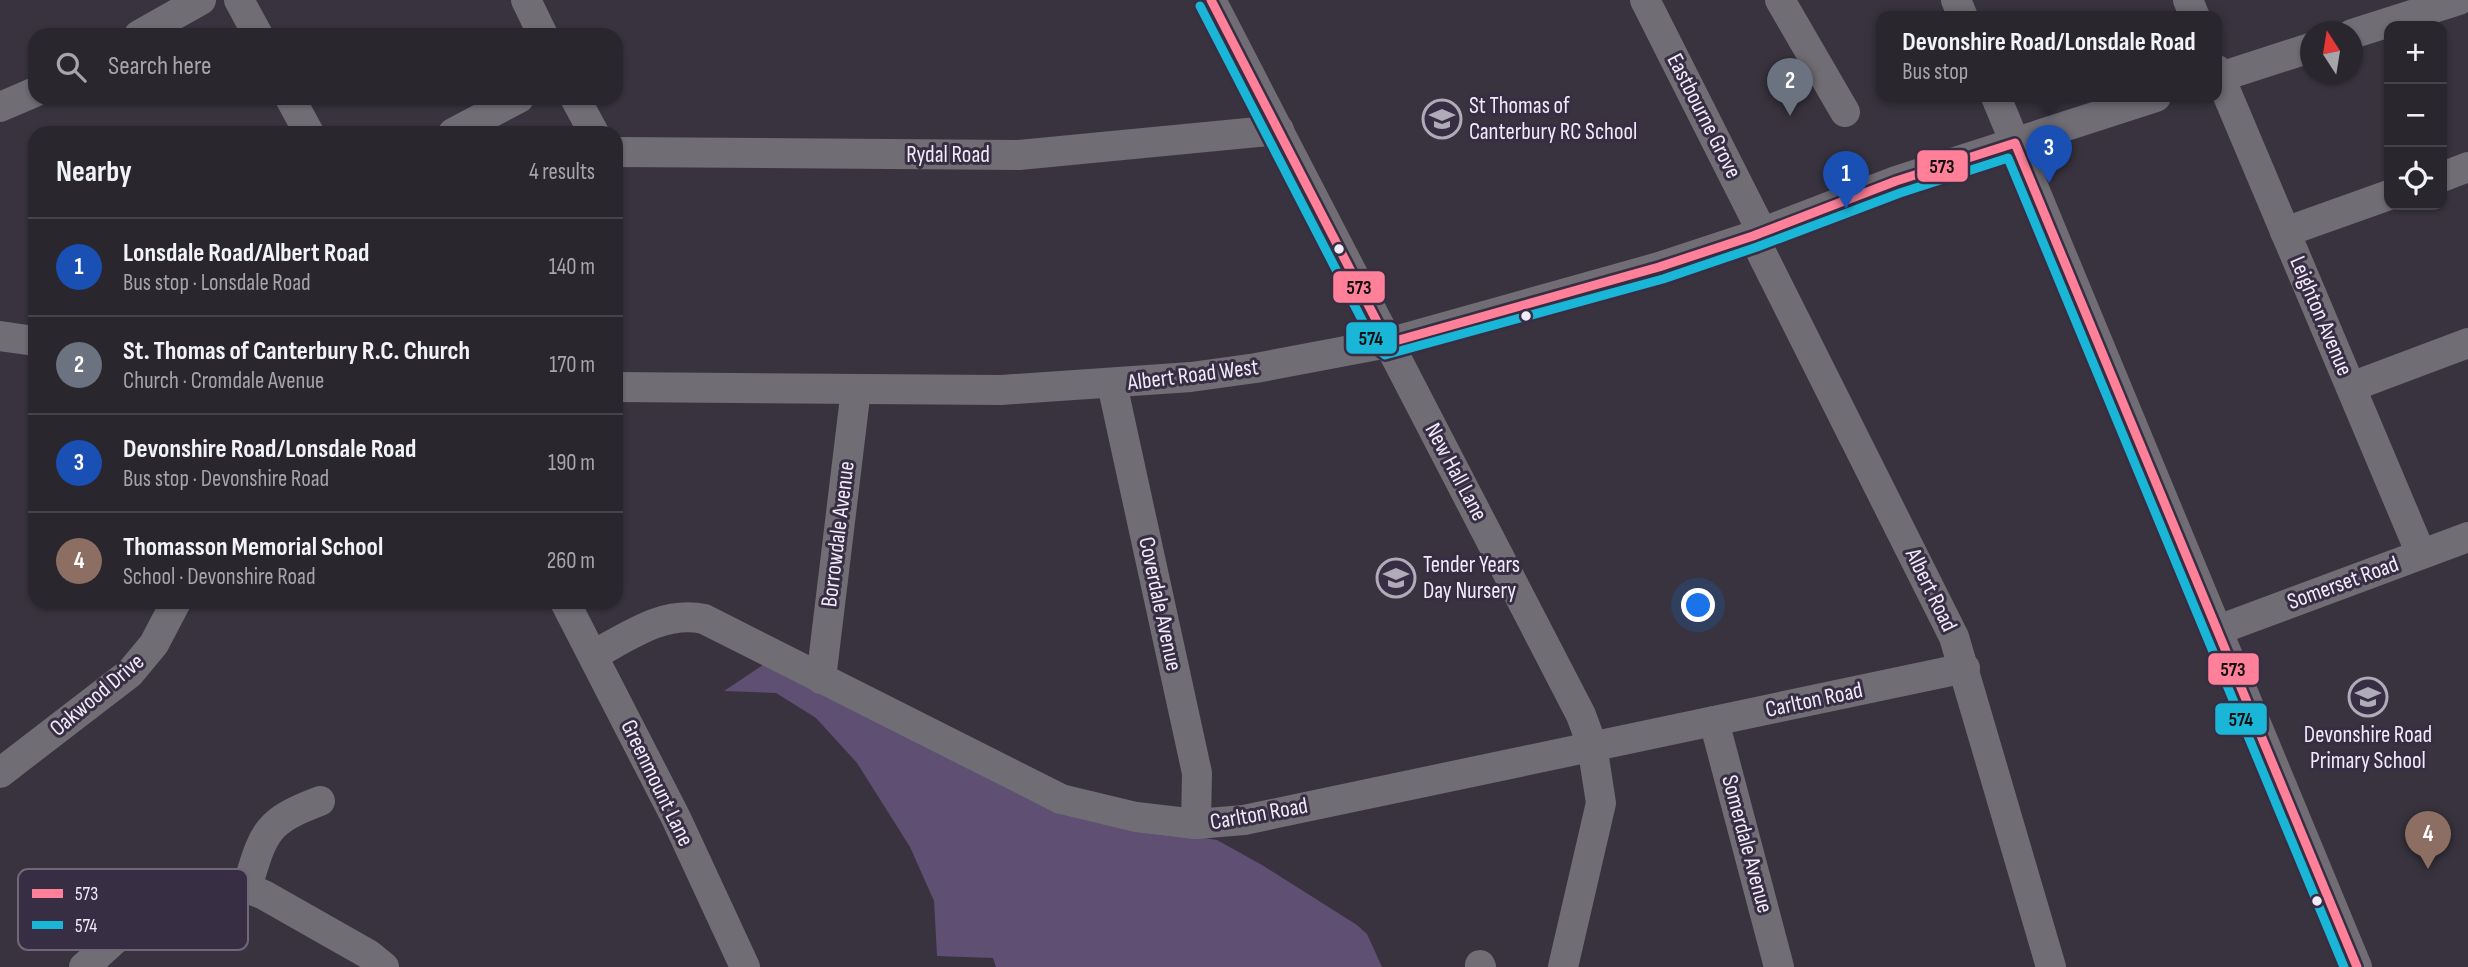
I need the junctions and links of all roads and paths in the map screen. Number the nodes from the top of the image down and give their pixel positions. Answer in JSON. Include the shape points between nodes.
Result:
{"nodes":[{"id":1,"x":201,"y":0,"type":"edge"},
{"id":2,"x":239,"y":0,"type":"edge"},
{"id":3,"x":526,"y":0,"type":"edge"},
{"id":4,"x":1645,"y":0,"type":"edge"},
{"id":5,"x":1780,"y":0,"type":"edge"},
{"id":6,"x":2459,"y":0,"type":"edge"},
{"id":7,"x":1214,"y":1,"type":"edge"},
{"id":8,"x":2398,"y":9,"type":"edge"},
{"id":9,"x":151,"y":28,"type":"edge"},
{"id":10,"x":254,"y":28,"type":"edge"},
{"id":11,"x":540,"y":28,"type":"edge"},
{"id":12,"x":2363,"y":28,"type":"edge"},
{"id":13,"x":2300,"y":51,"type":"edge"},
{"id":14,"x":2222,"y":74,"type":"edge"},
{"id":15,"x":2222,"y":84,"type":"edge"},
{"id":16,"x":28,"y":95,"type":"edge"},
{"id":17,"x":1998,"y":102,"type":"edge"},
{"id":18,"x":2142,"y":102,"type":"edge"},
{"id":19,"x":294,"y":105,"type":"edge"},
{"id":20,"x":506,"y":105,"type":"edge"},
{"id":21,"x":579,"y":105,"type":"edge"},
{"id":22,"x":0,"y":107,"type":"edge"},
{"id":23,"x":1844,"y":112,"type":"dead end"},
{"id":24,"x":305,"y":126,"type":"edge"},
{"id":25,"x":466,"y":126,"type":"edge"},
{"id":26,"x":590,"y":126,"type":"edge"},
{"id":27,"x":1279,"y":130,"type":"junction"},
{"id":28,"x":2015,"y":143,"type":"junction"},
{"id":29,"x":623,"y":152,"type":"edge"},
{"id":30,"x":2468,"y":167,"type":"edge"},
{"id":31,"x":2447,"y":175,"type":"edge"},
{"id":32,"x":2384,"y":197,"type":"edge"},
{"id":33,"x":2285,"y":232,"type":"junction"},
{"id":34,"x":1758,"y":234,"type":"junction"},
{"id":35,"x":0,"y":336,"type":"edge"},
{"id":36,"x":28,"y":340,"type":"edge"},
{"id":37,"x":1388,"y":343,"type":"junction"},
{"id":38,"x":2468,"y":343,"type":"edge"},
{"id":39,"x":1112,"y":384,"type":"junction"},
{"id":40,"x":623,"y":387,"type":"edge"},
{"id":41,"x":2351,"y":387,"type":"junction"},
{"id":42,"x":856,"y":389,"type":"junction"},
{"id":43,"x":2468,"y":537,"type":"edge"},
{"id":44,"x":2421,"y":554,"type":"junction"},
{"id":45,"x":172,"y":609,"type":"edge"},
{"id":46,"x":569,"y":609,"type":"edge"},
{"id":47,"x":2218,"y":630,"type":"junction"},
{"id":48,"x":593,"y":655,"type":"junction"},
{"id":49,"x":1965,"y":668,"type":"junction"},
{"id":50,"x":821,"y":678,"type":"junction"},
{"id":51,"x":1714,"y":721,"type":"junction"},
{"id":52,"x":1592,"y":745,"type":"junction"},
{"id":53,"x":0,"y":773,"type":"edge"},
{"id":54,"x":320,"y":801,"type":"dead end"},
{"id":55,"x":1196,"y":824,"type":"junction"},
{"id":56,"x":248,"y":884,"type":"edge"},
{"id":57,"x":248,"y":888,"type":"edge"},
{"id":58,"x":104,"y":950,"type":"edge"},
{"id":59,"x":386,"y":959,"type":"edge"},
{"id":60,"x":84,"y":967,"type":"edge"},
{"id":61,"x":745,"y":967,"type":"edge"},
{"id":62,"x":1563,"y":967,"type":"edge"},
{"id":63,"x":1779,"y":967,"type":"edge"},
{"id":64,"x":2051,"y":967,"type":"edge"},
{"id":65,"x":2357,"y":967,"type":"edge"}],
"edges":[{"from":1,"to":9,"type":"street"},
{"from":2,"to":10,"type":"street"},
{"from":3,"to":11,"type":"street"},
{"from":4,"to":34,"type":"street","name":"Eastbourne Grove"},
{"from":5,"to":23,"type":"street"},
{"from":6,"to":8,"type":"street"},
{"from":7,"to":27,"type":"street","name":"New Hall Lane"},
{"from":8,"to":12,"type":"street"},
{"from":13,"to":14,"type":"street"},
{"from":15,"to":33,"type":"street","name":"Leighton Avenue"},
{"from":16,"to":22,"type":"street"},
{"from":17,"to":28,"type":"street"},
{"from":18,"to":28,"type":"street","name":"Albert Road West"},
{"from":19,"to":24,"type":"street"},
{"from":20,"to":25,"type":"street"},
{"from":21,"to":26,"type":"street"},
{"from":27,"to":29,"type":"street","name":"Rydal Road","via":[[1019,155]]},
{"from":27,"to":37,"type":"street","name":"New Hall Lane"},
{"from":28,"to":34,"type":"street","name":"Albert Road West","via":[[1869,190]]},
{"from":28,"to":47,"type":"street"},
{"from":30,"to":31,"type":"street"},
{"from":32,"to":33,"type":"street"},
{"from":33,"to":41,"type":"street","name":"Leighton Avenue"},
{"from":34,"to":37,"type":"street","name":"Albert Road West","via":[[1590,288]]},
{"from":34,"to":49,"type":"street","name":"Albert Road","via":[[1946,617]]},
{"from":35,"to":36,"type":"street"},
{"from":37,"to":39,"type":"street","name":"Albert Road West","via":[[1256,368]]},
{"from":37,"to":52,"type":"street","name":"New Hall Lane","via":[[1572,694]]},
{"from":38,"to":41,"type":"street"},
{"from":39,"to":42,"type":"street","name":"Albert Road West","via":[[1000,390]]},
{"from":39,"to":55,"type":"street","name":"Coverdale Avenue","via":[[1197,773]]},
{"from":40,"to":42,"type":"street","name":"Albert Road West"},
{"from":41,"to":44,"type":"street","name":"Leighton Avenue"},
{"from":42,"to":50,"type":"street","name":"Borrowdale Avenue"},
{"from":43,"to":44,"type":"street","name":"Somerset Road"},
{"from":44,"to":47,"type":"street","name":"Somerset Road"},
{"from":45,"to":53,"type":"street","name":"Oakwood Drive","via":[[154,644],[130,673]]},
{"from":46,"to":48,"type":"street","name":"Greenmount Lane"},
{"from":47,"to":65,"type":"street"},
{"from":48,"to":50,"type":"street","name":"Carlton Road","via":[[661,620],[694,617]]},
{"from":48,"to":61,"type":"street","name":"Greenmount Lane"},
{"from":49,"to":51,"type":"street","name":"Carlton Road"},
{"from":49,"to":64,"type":"street","name":"Albert Road"},
{"from":50,"to":55,"type":"street","name":"Carlton Road","via":[[1061,799],[1136,817]]},
{"from":51,"to":52,"type":"street","name":"Carlton Road"},
{"from":51,"to":63,"type":"street","name":"Somerdale Avenue"},
{"from":52,"to":55,"type":"street","name":"Carlton Road","via":[[1244,820]]},
{"from":52,"to":62,"type":"street","name":"New Hall Lane","via":[[1601,803]]},
{"from":54,"to":56,"type":"street","via":[[288,803],[265,833]]},
{"from":57,"to":59,"type":"street"},
{"from":58,"to":60,"type":"street"}]}
